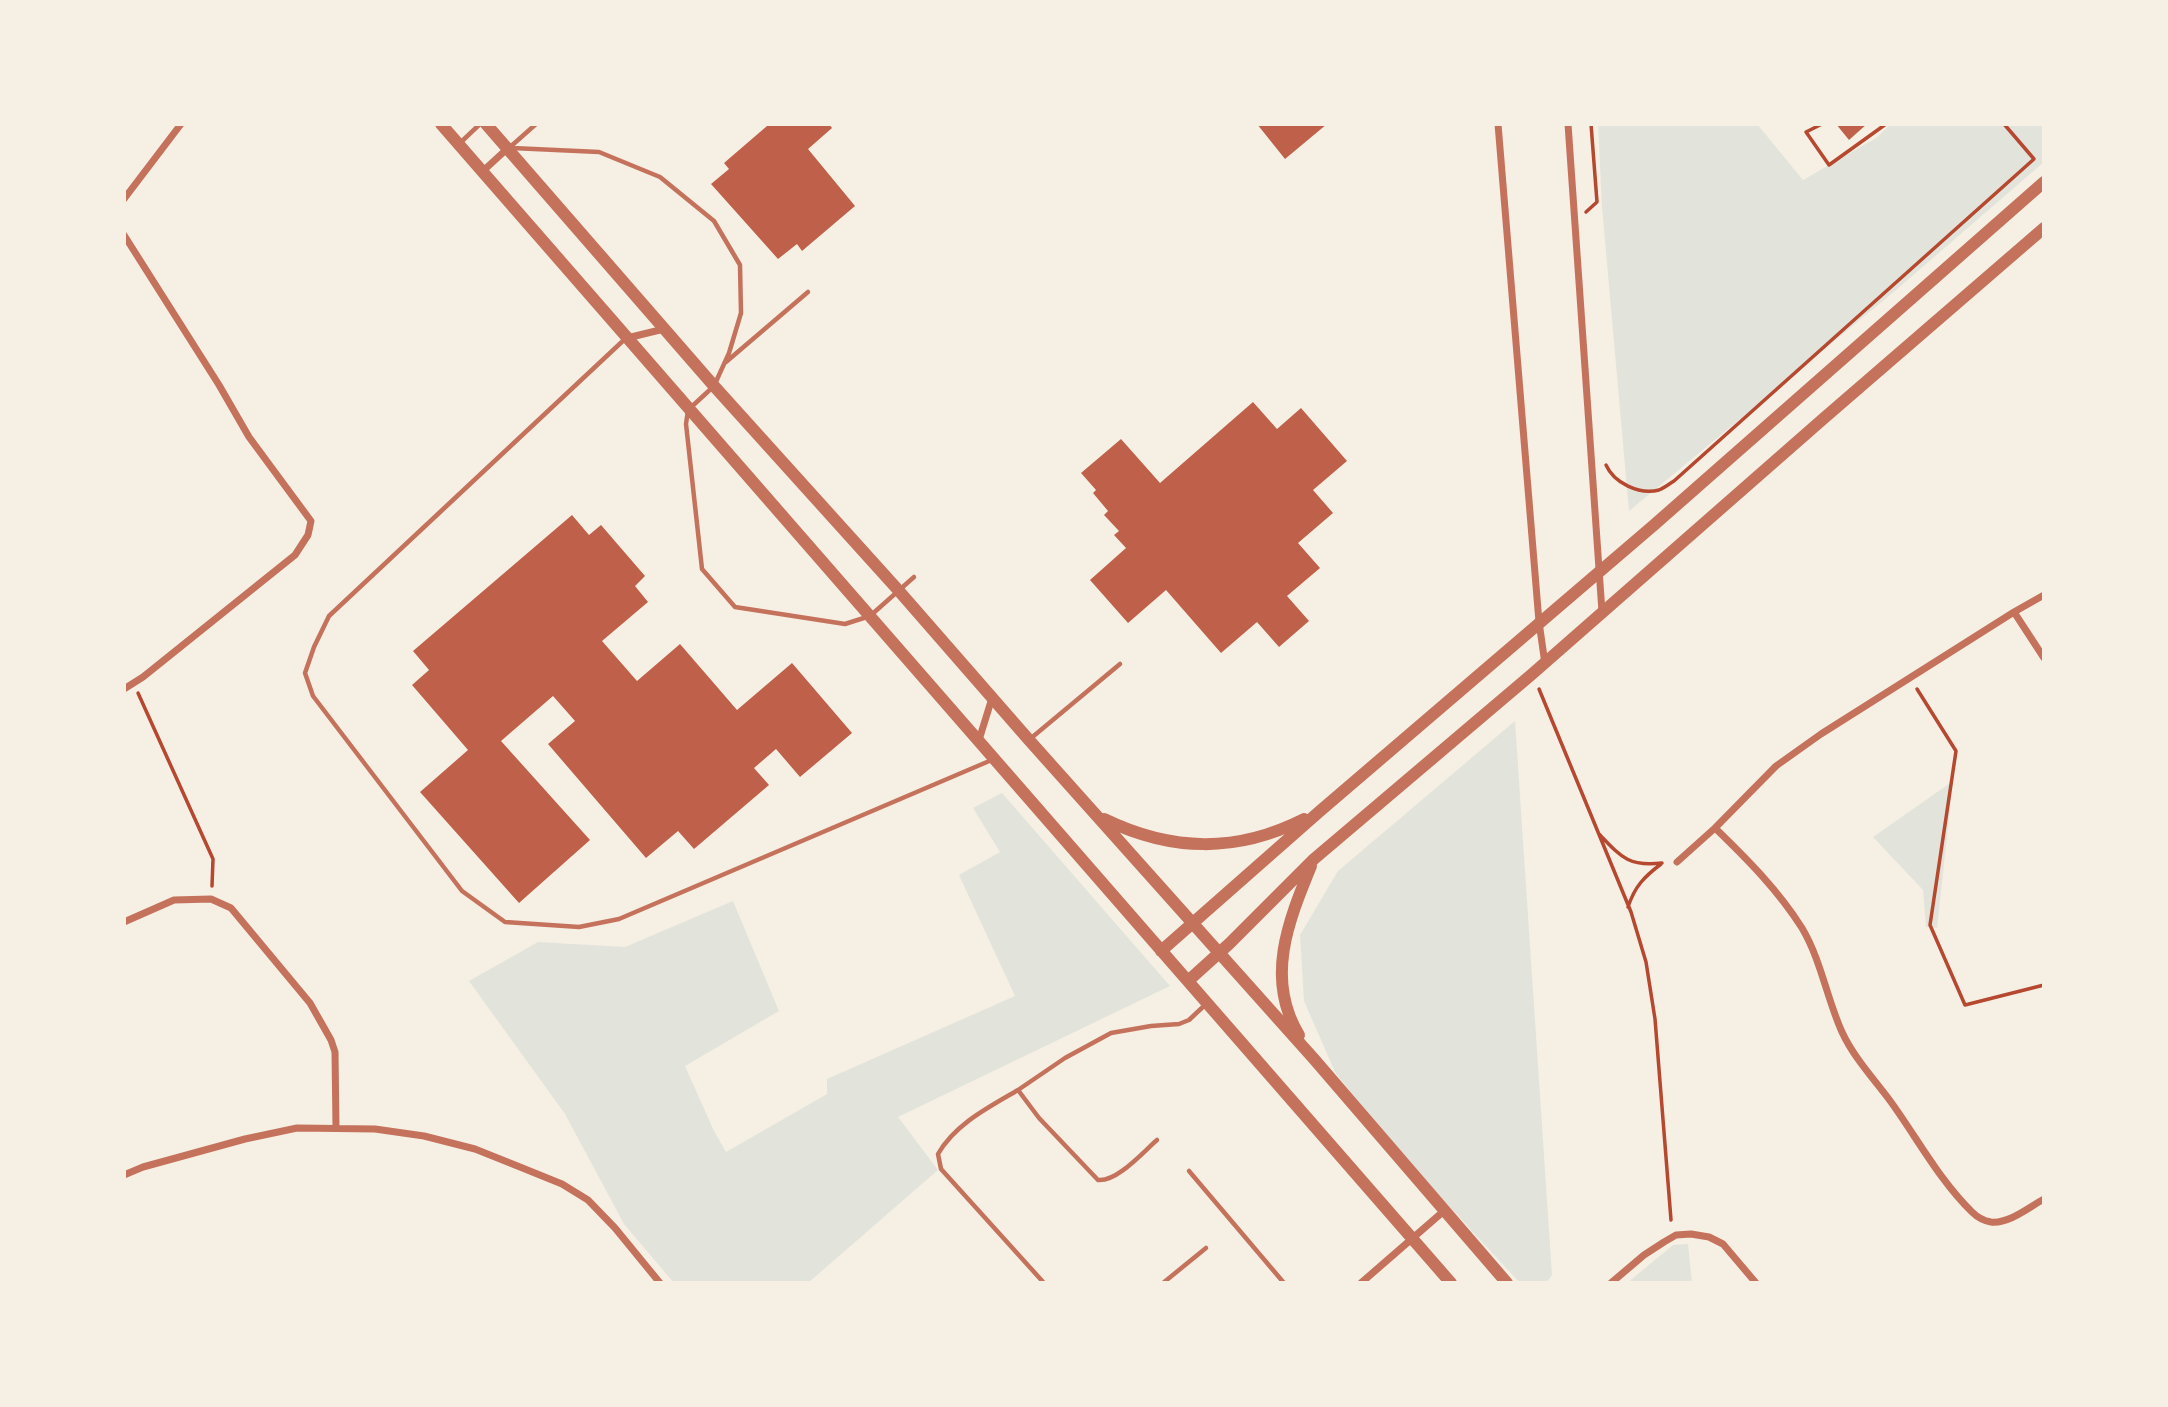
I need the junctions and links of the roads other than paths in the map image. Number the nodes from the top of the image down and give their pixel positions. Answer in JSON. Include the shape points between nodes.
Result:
{"nodes":[{"id":1,"x":181,"y":124,"type":"edge"},
{"id":2,"x":441,"y":124,"type":"edge"},
{"id":3,"x":480,"y":124,"type":"edge"},
{"id":4,"x":486,"y":124,"type":"edge"},
{"id":5,"x":536,"y":124,"type":"edge"},
{"id":6,"x":1499,"y":124,"type":"edge"},
{"id":7,"x":1568,"y":124,"type":"edge"},
{"id":8,"x":458,"y":145,"type":"junction"},
{"id":9,"x":508,"y":148,"type":"junction"},
{"id":10,"x":483,"y":171,"type":"junction"},
{"id":11,"x":2044,"y":182,"type":"edge"},
{"id":12,"x":124,"y":199,"type":"edge"},
{"id":13,"x":2044,"y":228,"type":"edge"},
{"id":14,"x":124,"y":235,"type":"edge"},
{"id":15,"x":808,"y":292,"type":"dead end"},
{"id":16,"x":664,"y":329,"type":"junction"},
{"id":17,"x":626,"y":338,"type":"junction"},
{"id":18,"x":725,"y":362,"type":"junction"},
{"id":19,"x":714,"y":387,"type":"junction"},
{"id":20,"x":688,"y":410,"type":"junction"},
{"id":21,"x":1599,"y":571,"type":"junction"},
{"id":22,"x":914,"y":577,"type":"dead end"},
{"id":23,"x":899,"y":591,"type":"junction"},
{"id":24,"x":2044,"y":595,"type":"edge"},
{"id":25,"x":2014,"y":612,"type":"junction"},
{"id":26,"x":1602,"y":613,"type":"junction"},
{"id":27,"x":870,"y":616,"type":"junction"},
{"id":28,"x":1539,"y":622,"type":"junction"},
{"id":29,"x":2044,"y":658,"type":"edge"},
{"id":30,"x":1120,"y":664,"type":"dead end"},
{"id":31,"x":1545,"y":664,"type":"junction"},
{"id":32,"x":124,"y":689,"type":"edge"},
{"id":33,"x":992,"y":698,"type":"junction"},
{"id":34,"x":979,"y":740,"type":"junction"},
{"id":35,"x":1029,"y":740,"type":"junction"},
{"id":36,"x":995,"y":759,"type":"junction"},
{"id":37,"x":1320,"y":811,"type":"junction"},
{"id":38,"x":1098,"y":816,"type":"junction"},
{"id":39,"x":1715,"y":828,"type":"junction"},
{"id":40,"x":1314,"y":859,"type":"junction"},
{"id":41,"x":1677,"y":862,"type":"dead end"},
{"id":42,"x":124,"y":922,"type":"edge"},
{"id":43,"x":1193,"y":923,"type":"junction"},
{"id":44,"x":1161,"y":951,"type":"junction"},
{"id":45,"x":1219,"y":954,"type":"junction"},
{"id":46,"x":1188,"y":981,"type":"junction"},
{"id":47,"x":1207,"y":1003,"type":"junction"},
{"id":48,"x":1314,"y":1059,"type":"junction"},
{"id":49,"x":1018,"y":1090,"type":"junction"},
{"id":50,"x":336,"y":1128,"type":"junction"},
{"id":51,"x":1157,"y":1140,"type":"dead end"},
{"id":52,"x":1189,"y":1171,"type":"dead end"},
{"id":53,"x":124,"y":1175,"type":"edge"},
{"id":54,"x":2044,"y":1199,"type":"edge"},
{"id":55,"x":1444,"y":1210,"type":"junction"},
{"id":56,"x":1412,"y":1240,"type":"junction"},
{"id":57,"x":1206,"y":1248,"type":"dead end"},
{"id":58,"x":660,"y":1283,"type":"edge"},
{"id":59,"x":1044,"y":1283,"type":"edge"},
{"id":60,"x":1163,"y":1283,"type":"edge"},
{"id":61,"x":1284,"y":1283,"type":"edge"},
{"id":62,"x":1361,"y":1283,"type":"edge"},
{"id":63,"x":1451,"y":1283,"type":"edge"},
{"id":64,"x":1507,"y":1283,"type":"edge"},
{"id":65,"x":1611,"y":1283,"type":"edge"},
{"id":66,"x":1756,"y":1283,"type":"edge"}],
"edges":[{"from":1,"to":12,"type":"street"},
{"from":2,"to":8,"type":"street"},
{"from":3,"to":8,"type":"lane"},
{"from":4,"to":9,"type":"street"},
{"from":5,"to":9,"type":"lane"},
{"from":6,"to":28,"type":"street"},
{"from":7,"to":21,"type":"street"},
{"from":8,"to":10,"type":"street"},
{"from":9,"to":10,"type":"street"},
{"from":9,"to":16,"type":"street"},
{"from":9,"to":18,"type":"lane","via":[[599,152],[660,177],[714,221],[740,265],[741,313]]},
{"from":10,"to":17,"type":"street"},
{"from":11,"to":21,"type":"street"},
{"from":13,"to":26,"type":"street"},
{"from":14,"to":32,"type":"street","via":[[249,437],[311,521],[295,555]]},
{"from":15,"to":18,"type":"lane"},
{"from":16,"to":17,"type":"street"},
{"from":16,"to":19,"type":"street"},
{"from":17,"to":20,"type":"street"},
{"from":17,"to":36,"type":"lane","via":[[329,616],[305,673],[313,696],[463,891],[505,922],[579,927],[619,919]]},
{"from":18,"to":19,"type":"lane"},
{"from":19,"to":20,"type":"lane"},
{"from":19,"to":23,"type":"street"},
{"from":20,"to":27,"type":"street"},
{"from":20,"to":27,"type":"lane","via":[[702,569],[735,607],[845,624]]},
{"from":21,"to":26,"type":"street"},
{"from":21,"to":28,"type":"street"},
{"from":22,"to":23,"type":"lane"},
{"from":23,"to":27,"type":"lane"},
{"from":23,"to":33,"type":"street"},
{"from":24,"to":25,"type":"street"},
{"from":25,"to":29,"type":"street"},
{"from":25,"to":39,"type":"street","via":[[1776,766]]},
{"from":26,"to":31,"type":"street"},
{"from":27,"to":34,"type":"street"},
{"from":28,"to":31,"type":"street"},
{"from":28,"to":37,"type":"street"},
{"from":30,"to":35,"type":"lane"},
{"from":31,"to":40,"type":"street"},
{"from":33,"to":34,"type":"street"},
{"from":33,"to":35,"type":"street"},
{"from":34,"to":36,"type":"street"},
{"from":35,"to":38,"type":"street"},
{"from":36,"to":44,"type":"street"},
{"from":37,"to":38,"type":"street","via":[[1261,838],[1211,845],[1138,834]]},
{"from":37,"to":43,"type":"street"},
{"from":38,"to":43,"type":"street"},
{"from":39,"to":41,"type":"street"},
{"from":39,"to":54,"type":"street","via":[[1795,918],[1843,1034],[1955,1194],[1975,1215],[1990,1222],[2004,1221]]},
{"from":40,"to":45,"type":"street"},
{"from":40,"to":48,"type":"street","via":[[1291,918],[1281,972],[1291,1023]]},
{"from":42,"to":50,"type":"street","via":[[174,900],[211,899],[231,908],[298,987],[331,1040]]},
{"from":43,"to":44,"type":"street"},
{"from":43,"to":45,"type":"street"},
{"from":44,"to":46,"type":"street"},
{"from":45,"to":46,"type":"street"},
{"from":45,"to":48,"type":"street"},
{"from":46,"to":47,"type":"street"},
{"from":47,"to":49,"type":"lane","via":[[1179,1024],[1111,1034]]},
{"from":47,"to":56,"type":"street"},
{"from":48,"to":55,"type":"street"},
{"from":49,"to":51,"type":"lane","via":[[1098,1180],[1114,1177]]},
{"from":49,"to":59,"type":"lane","via":[[958,1129],[938,1154],[942,1169]]},
{"from":50,"to":53,"type":"street","via":[[297,1128],[245,1139]]},
{"from":50,"to":58,"type":"street","via":[[424,1136],[474,1149],[562,1184],[588,1200]]},
{"from":52,"to":61,"type":"lane"},
{"from":55,"to":56,"type":"street"},
{"from":55,"to":64,"type":"street"},
{"from":56,"to":62,"type":"street"},
{"from":56,"to":63,"type":"street"},
{"from":57,"to":60,"type":"lane"},
{"from":65,"to":66,"type":"street","via":[[1664,1242],[1691,1234],[1723,1244]]}]}
